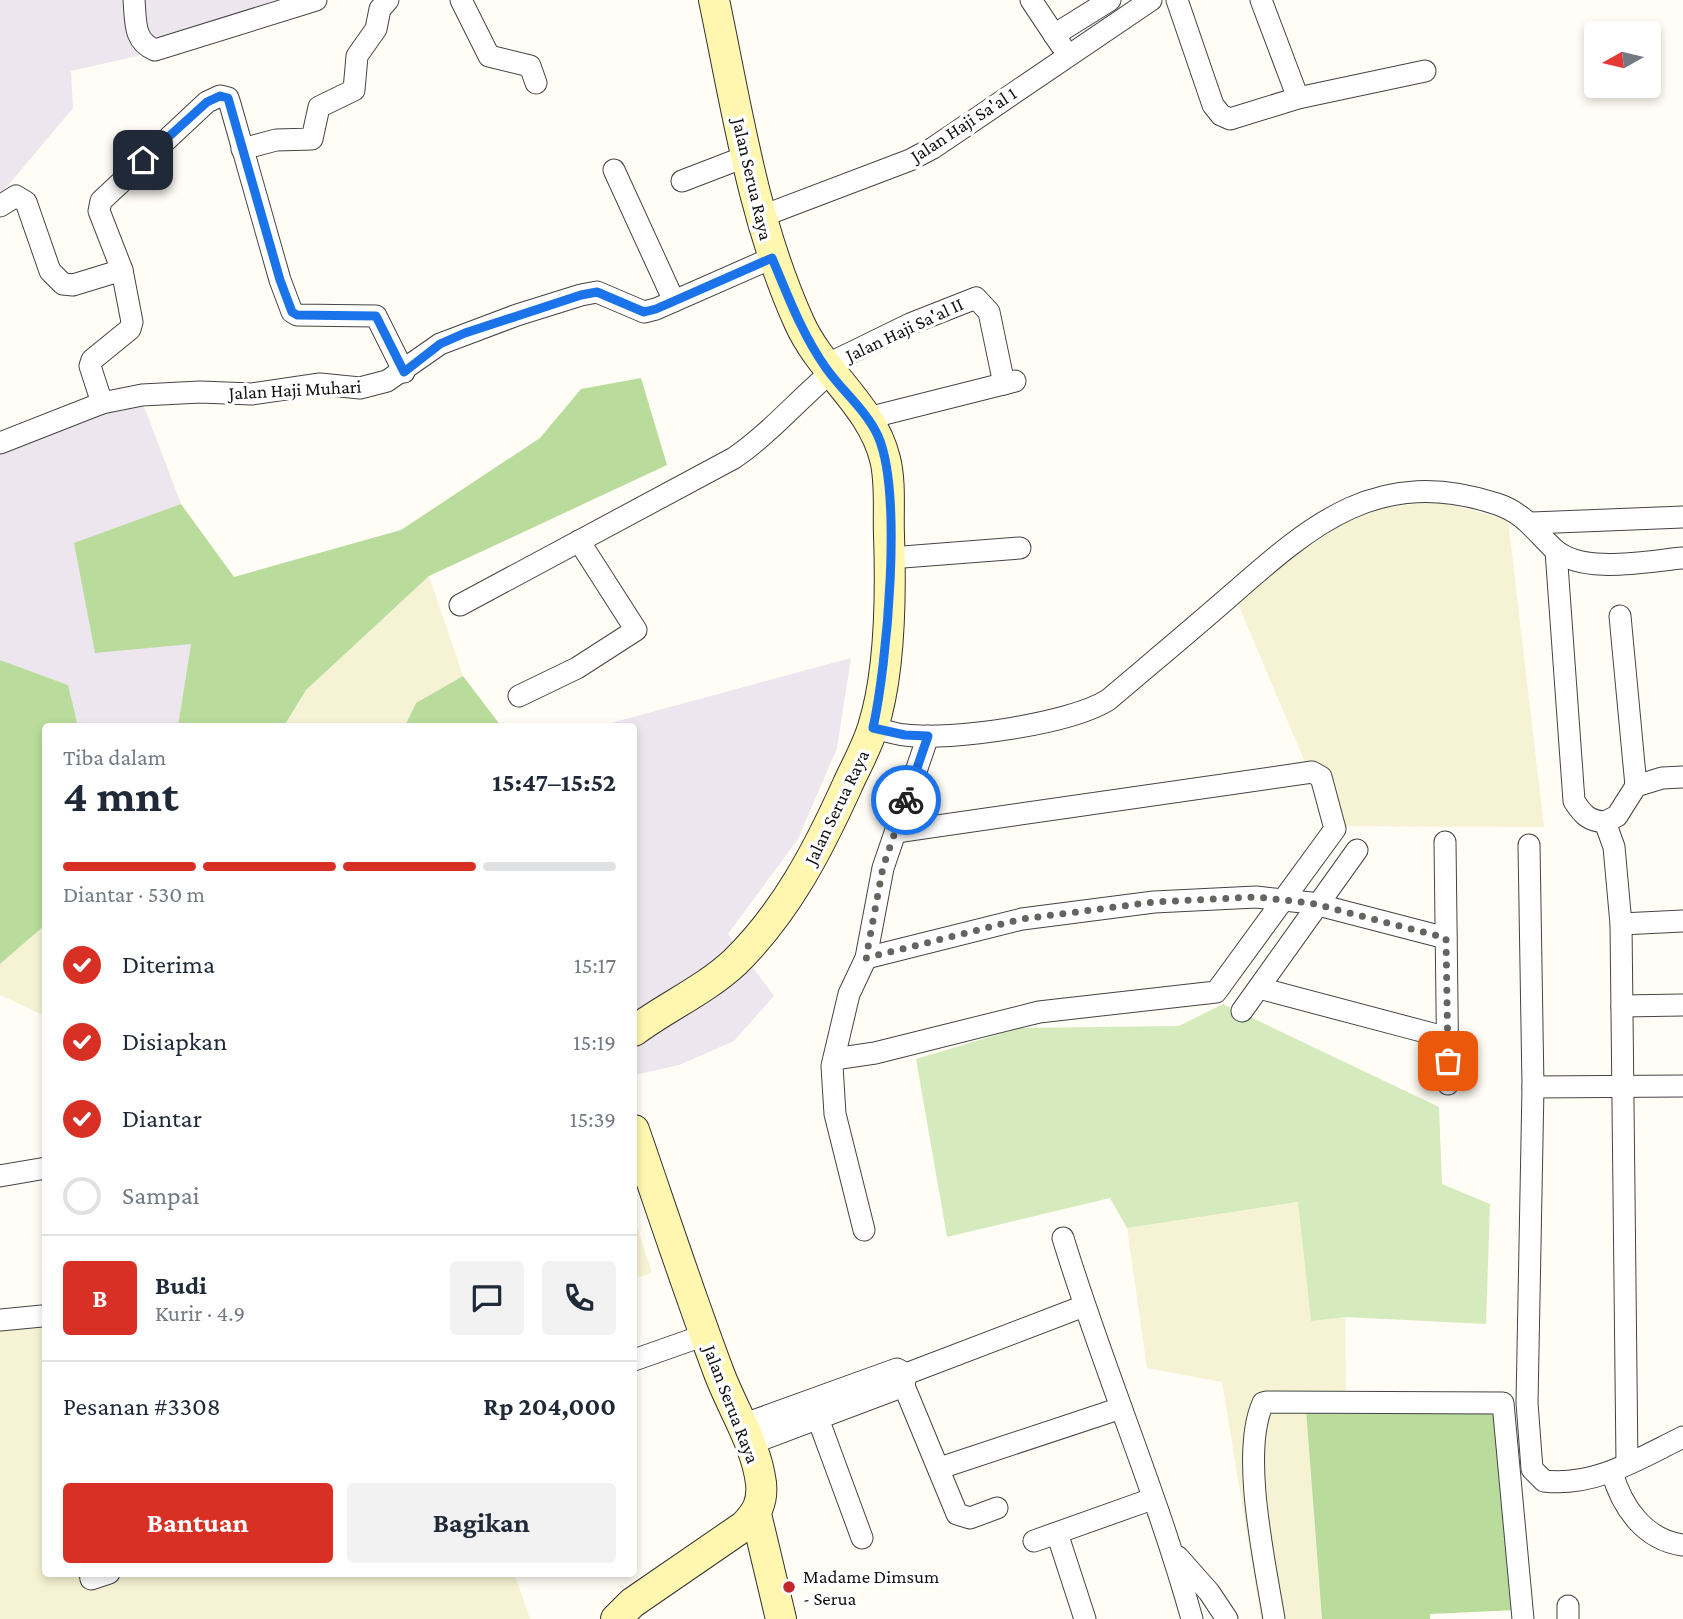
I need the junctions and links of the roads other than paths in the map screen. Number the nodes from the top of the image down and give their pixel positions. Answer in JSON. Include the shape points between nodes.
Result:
{"nodes":[{"id":1,"x":134,"y":0,"type":"edge"},
{"id":2,"x":316,"y":0,"type":"edge"},
{"id":3,"x":461,"y":0,"type":"edge"},
{"id":4,"x":714,"y":0,"type":"edge"},
{"id":5,"x":1031,"y":0,"type":"edge"},
{"id":6,"x":1110,"y":0,"type":"edge"},
{"id":7,"x":1151,"y":0,"type":"edge"},
{"id":8,"x":1177,"y":0,"type":"edge"},
{"id":9,"x":1261,"y":0,"type":"edge"},
{"id":10,"x":382,"y":2,"type":"edge"},
{"id":11,"x":1054,"y":35,"type":"junction"},
{"id":12,"x":1068,"y":54,"type":"junction"},
{"id":13,"x":1425,"y":71,"type":"dead end"},
{"id":14,"x":536,"y":83,"type":"dead end"},
{"id":15,"x":1298,"y":98,"type":"junction"},
{"id":16,"x":242,"y":149,"type":"junction"},
{"id":17,"x":747,"y":156,"type":"junction"},
{"id":18,"x":614,"y":170,"type":"dead end"},
{"id":19,"x":682,"y":181,"type":"dead end"},
{"id":20,"x":0,"y":206,"type":"edge"},
{"id":21,"x":760,"y":217,"type":"junction"},
{"id":22,"x":772,"y":258,"type":"junction"},
{"id":23,"x":122,"y":270,"type":"junction"},
{"id":24,"x":674,"y":301,"type":"junction"},
{"id":25,"x":827,"y":370,"type":"junction"},
{"id":26,"x":404,"y":372,"type":"junction"},
{"id":27,"x":102,"y":403,"type":"junction"},
{"id":28,"x":868,"y":418,"type":"junction"},
{"id":29,"x":0,"y":443,"type":"edge"},
{"id":30,"x":1683,"y":517,"type":"edge"},
{"id":31,"x":1532,"y":523,"type":"junction"},
{"id":32,"x":579,"y":541,"type":"junction"},
{"id":33,"x":1020,"y":548,"type":"dead end"},
{"id":34,"x":1556,"y":551,"type":"junction"},
{"id":35,"x":890,"y":558,"type":"junction"},
{"id":36,"x":1683,"y":558,"type":"edge"},
{"id":37,"x":460,"y":605,"type":"dead end"},
{"id":38,"x":1620,"y":615,"type":"dead end"},
{"id":39,"x":519,"y":696,"type":"dead end"},
{"id":40,"x":873,"y":728,"type":"junction"},
{"id":41,"x":928,"y":736,"type":"junction"},
{"id":42,"x":1683,"y":777,"type":"edge"},
{"id":43,"x":1636,"y":786,"type":"junction"},
{"id":44,"x":1605,"y":822,"type":"junction"},
{"id":45,"x":896,"y":832,"type":"junction"},
{"id":46,"x":1445,"y":842,"type":"dead end"},
{"id":47,"x":1529,"y":845,"type":"dead end"},
{"id":48,"x":1357,"y":850,"type":"dead end"},
{"id":49,"x":1301,"y":902,"type":"junction"},
{"id":50,"x":1683,"y":922,"type":"edge"},
{"id":51,"x":1622,"y":924,"type":"junction"},
{"id":52,"x":1446,"y":938,"type":"junction"},
{"id":53,"x":866,"y":958,"type":"junction"},
{"id":54,"x":1259,"y":988,"type":"junction"},
{"id":55,"x":1683,"y":1005,"type":"edge"},
{"id":56,"x":1622,"y":1006,"type":"junction"},
{"id":57,"x":1242,"y":1011,"type":"dead end"},
{"id":58,"x":637,"y":1029,"type":"edge"},
{"id":59,"x":1448,"y":1038,"type":"junction"},
{"id":60,"x":833,"y":1062,"type":"junction"},
{"id":61,"x":1448,"y":1084,"type":"dead end"},
{"id":62,"x":1683,"y":1086,"type":"edge"},
{"id":63,"x":1533,"y":1087,"type":"junction"},
{"id":64,"x":1622,"y":1087,"type":"junction"},
{"id":65,"x":637,"y":1139,"type":"edge"},
{"id":66,"x":42,"y":1169,"type":"edge"},
{"id":67,"x":0,"y":1176,"type":"edge"},
{"id":68,"x":864,"y":1230,"type":"dead end"},
{"id":69,"x":1063,"y":1238,"type":"dead end"},
{"id":70,"x":1084,"y":1306,"type":"junction"},
{"id":71,"x":42,"y":1316,"type":"dead end"},
{"id":72,"x":0,"y":1320,"type":"edge"},
{"id":73,"x":705,"y":1335,"type":"junction"},
{"id":74,"x":637,"y":1359,"type":"edge"},
{"id":75,"x":905,"y":1380,"type":"junction"},
{"id":76,"x":814,"y":1408,"type":"junction"},
{"id":77,"x":1121,"y":1408,"type":"junction"},
{"id":78,"x":746,"y":1434,"type":"junction"},
{"id":79,"x":1683,"y":1437,"type":"edge"},
{"id":80,"x":940,"y":1468,"type":"junction"},
{"id":81,"x":1620,"y":1468,"type":"junction"},
{"id":82,"x":1152,"y":1499,"type":"junction"},
{"id":83,"x":997,"y":1508,"type":"dead end"},
{"id":84,"x":756,"y":1514,"type":"junction"},
{"id":85,"x":1057,"y":1533,"type":"junction"},
{"id":86,"x":862,"y":1538,"type":"dead end"},
{"id":87,"x":1034,"y":1541,"type":"dead end"},
{"id":88,"x":1683,"y":1545,"type":"edge"},
{"id":89,"x":1174,"y":1553,"type":"junction"},
{"id":90,"x":616,"y":1619,"type":"edge"},
{"id":91,"x":781,"y":1619,"type":"edge"},
{"id":92,"x":1085,"y":1619,"type":"edge"},
{"id":93,"x":1192,"y":1619,"type":"edge"},
{"id":94,"x":1227,"y":1619,"type":"edge"},
{"id":95,"x":1274,"y":1619,"type":"edge"},
{"id":96,"x":1522,"y":1619,"type":"edge"}],
"edges":[{"from":1,"to":2,"type":"street","via":[[137,34],[145,46],[155,50]]},
{"from":3,"to":14,"type":"street","via":[[489,56],[526,64]]},
{"from":4,"to":17,"type":"main road","name":"Jalan Serua Raya"},
{"from":5,"to":11,"type":"street"},
{"from":6,"to":11,"type":"street"},
{"from":7,"to":12,"type":"street","name":"Jalan Haji Sa'al 1"},
{"from":8,"to":15,"type":"street","via":[[1213,105],[1221,116],[1245,116]]},
{"from":9,"to":15,"type":"street"},
{"from":10,"to":16,"type":"street","via":[[376,29],[357,56],[354,90],[319,107],[312,139],[276,140]]},
{"from":11,"to":12,"type":"street"},
{"from":12,"to":21,"type":"street","name":"Jalan Haji Sa'al 1","via":[[933,148]]},
{"from":13,"to":15,"type":"street"},
{"from":16,"to":23,"type":"street","via":[[228,98],[220,96],[207,102],[101,201],[99,211]]},
{"from":16,"to":26,"type":"street","via":[[292,312],[376,316]]},
{"from":17,"to":19,"type":"street"},
{"from":17,"to":21,"type":"main road","name":"Jalan Serua Raya"},
{"from":18,"to":24,"type":"street"},
{"from":20,"to":23,"type":"street","via":[[16,197],[26,202],[50,271],[63,284]]},
{"from":21,"to":22,"type":"main road","name":"Jalan Serua Raya"},
{"from":22,"to":24,"type":"street","name":"Jalan Haji Muhari"},
{"from":22,"to":25,"type":"main road","name":"Jalan Serua Raya","via":[[800,325]]},
{"from":23,"to":27,"type":"street","via":[[132,317],[130,329],[90,366]]},
{"from":24,"to":26,"type":"street","name":"Jalan Haji Muhari","via":[[644,312],[608,294],[581,295],[453,339]]},
{"from":25,"to":28,"type":"main road","name":"Jalan Serua Raya"},
{"from":25,"to":28,"type":"street","name":"Jalan Haji Sa'al II","via":[[910,324],[975,299],[989,312],[1009,382]]},
{"from":25,"to":32,"type":"street","via":[[756,443]]},
{"from":26,"to":27,"type":"street","name":"Jalan Haji Muhari","via":[[387,382],[360,388],[320,384],[252,394],[162,393]]},
{"from":27,"to":29,"type":"street","name":"Jalan Haji Muhari"},
{"from":28,"to":35,"type":"main road","name":"Jalan Serua Raya","via":[[886,462]]},
{"from":30,"to":31,"type":"street"},
{"from":31,"to":34,"type":"street"},
{"from":31,"to":41,"type":"street","via":[[1475,497],[1439,491],[1371,498],[1325,519],[1285,548],[1092,710],[1022,726]]},
{"from":32,"to":37,"type":"street"},
{"from":32,"to":39,"type":"street","via":[[636,630],[577,668]]},
{"from":33,"to":35,"type":"street"},
{"from":34,"to":36,"type":"street","via":[[1584,565]]},
{"from":34,"to":44,"type":"street","via":[[1574,801],[1592,821]]},
{"from":35,"to":40,"type":"main road","name":"Jalan Serua Raya","via":[[885,653]]},
{"from":38,"to":43,"type":"street"},
{"from":40,"to":41,"type":"street"},
{"from":40,"to":58,"type":"main road","name":"Jalan Serua Raya","via":[[817,853],[772,922],[709,983]]},
{"from":41,"to":45,"type":"street"},
{"from":42,"to":43,"type":"street"},
{"from":43,"to":44,"type":"street","via":[[1616,816]]},
{"from":44,"to":51,"type":"street","via":[[1614,847]]},
{"from":45,"to":49,"type":"street","via":[[1312,772],[1321,777],[1335,829]]},
{"from":45,"to":53,"type":"street","via":[[883,867]]},
{"from":46,"to":52,"type":"street"},
{"from":47,"to":63,"type":"street"},
{"from":48,"to":49,"type":"street"},
{"from":49,"to":52,"type":"street"},
{"from":49,"to":53,"type":"street","via":[[1256,897],[1154,902],[1059,914]]},
{"from":49,"to":54,"type":"street"},
{"from":49,"to":60,"type":"street","via":[[1220,988],[1209,994],[1039,1012]]},
{"from":50,"to":51,"type":"street"},
{"from":51,"to":56,"type":"street"},
{"from":52,"to":59,"type":"street"},
{"from":53,"to":60,"type":"street","via":[[849,994]]},
{"from":54,"to":57,"type":"street"},
{"from":54,"to":59,"type":"street"},
{"from":55,"to":56,"type":"street"},
{"from":56,"to":64,"type":"street"},
{"from":59,"to":61,"type":"street"},
{"from":60,"to":68,"type":"street","via":[[835,1114]]},
{"from":62,"to":64,"type":"street"},
{"from":63,"to":64,"type":"street"},
{"from":63,"to":81,"type":"street","via":[[1527,1403],[1532,1469],[1544,1481],[1562,1483]]},
{"from":64,"to":81,"type":"street"},
{"from":65,"to":73,"type":"main road","name":"Jalan Serua Raya"},
{"from":66,"to":67,"type":"street"},
{"from":69,"to":70,"type":"street"},
{"from":70,"to":75,"type":"street"},
{"from":70,"to":77,"type":"street"},
{"from":71,"to":72,"type":"street"},
{"from":73,"to":74,"type":"street"},
{"from":73,"to":78,"type":"main road","name":"Jalan Serua Raya"},
{"from":75,"to":76,"type":"street"},
{"from":75,"to":80,"type":"street"},
{"from":76,"to":78,"type":"street"},
{"from":76,"to":86,"type":"street"},
{"from":77,"to":80,"type":"street"},
{"from":77,"to":82,"type":"street"},
{"from":78,"to":84,"type":"main road","name":"Jalan Serua Raya","via":[[761,1484]]},
{"from":79,"to":81,"type":"street"},
{"from":80,"to":83,"type":"street","via":[[957,1514],[970,1518]]},
{"from":81,"to":88,"type":"street","via":[[1629,1511],[1657,1540]]},
{"from":82,"to":85,"type":"street"},
{"from":82,"to":89,"type":"street"},
{"from":84,"to":90,"type":"main road"},
{"from":84,"to":91,"type":"main road"},
{"from":85,"to":87,"type":"street"},
{"from":85,"to":92,"type":"street"},
{"from":89,"to":93,"type":"street"},
{"from":89,"to":94,"type":"street"},
{"from":95,"to":96,"type":"street","via":[[1252,1464],[1254,1427],[1267,1402],[1503,1403]]}]}
